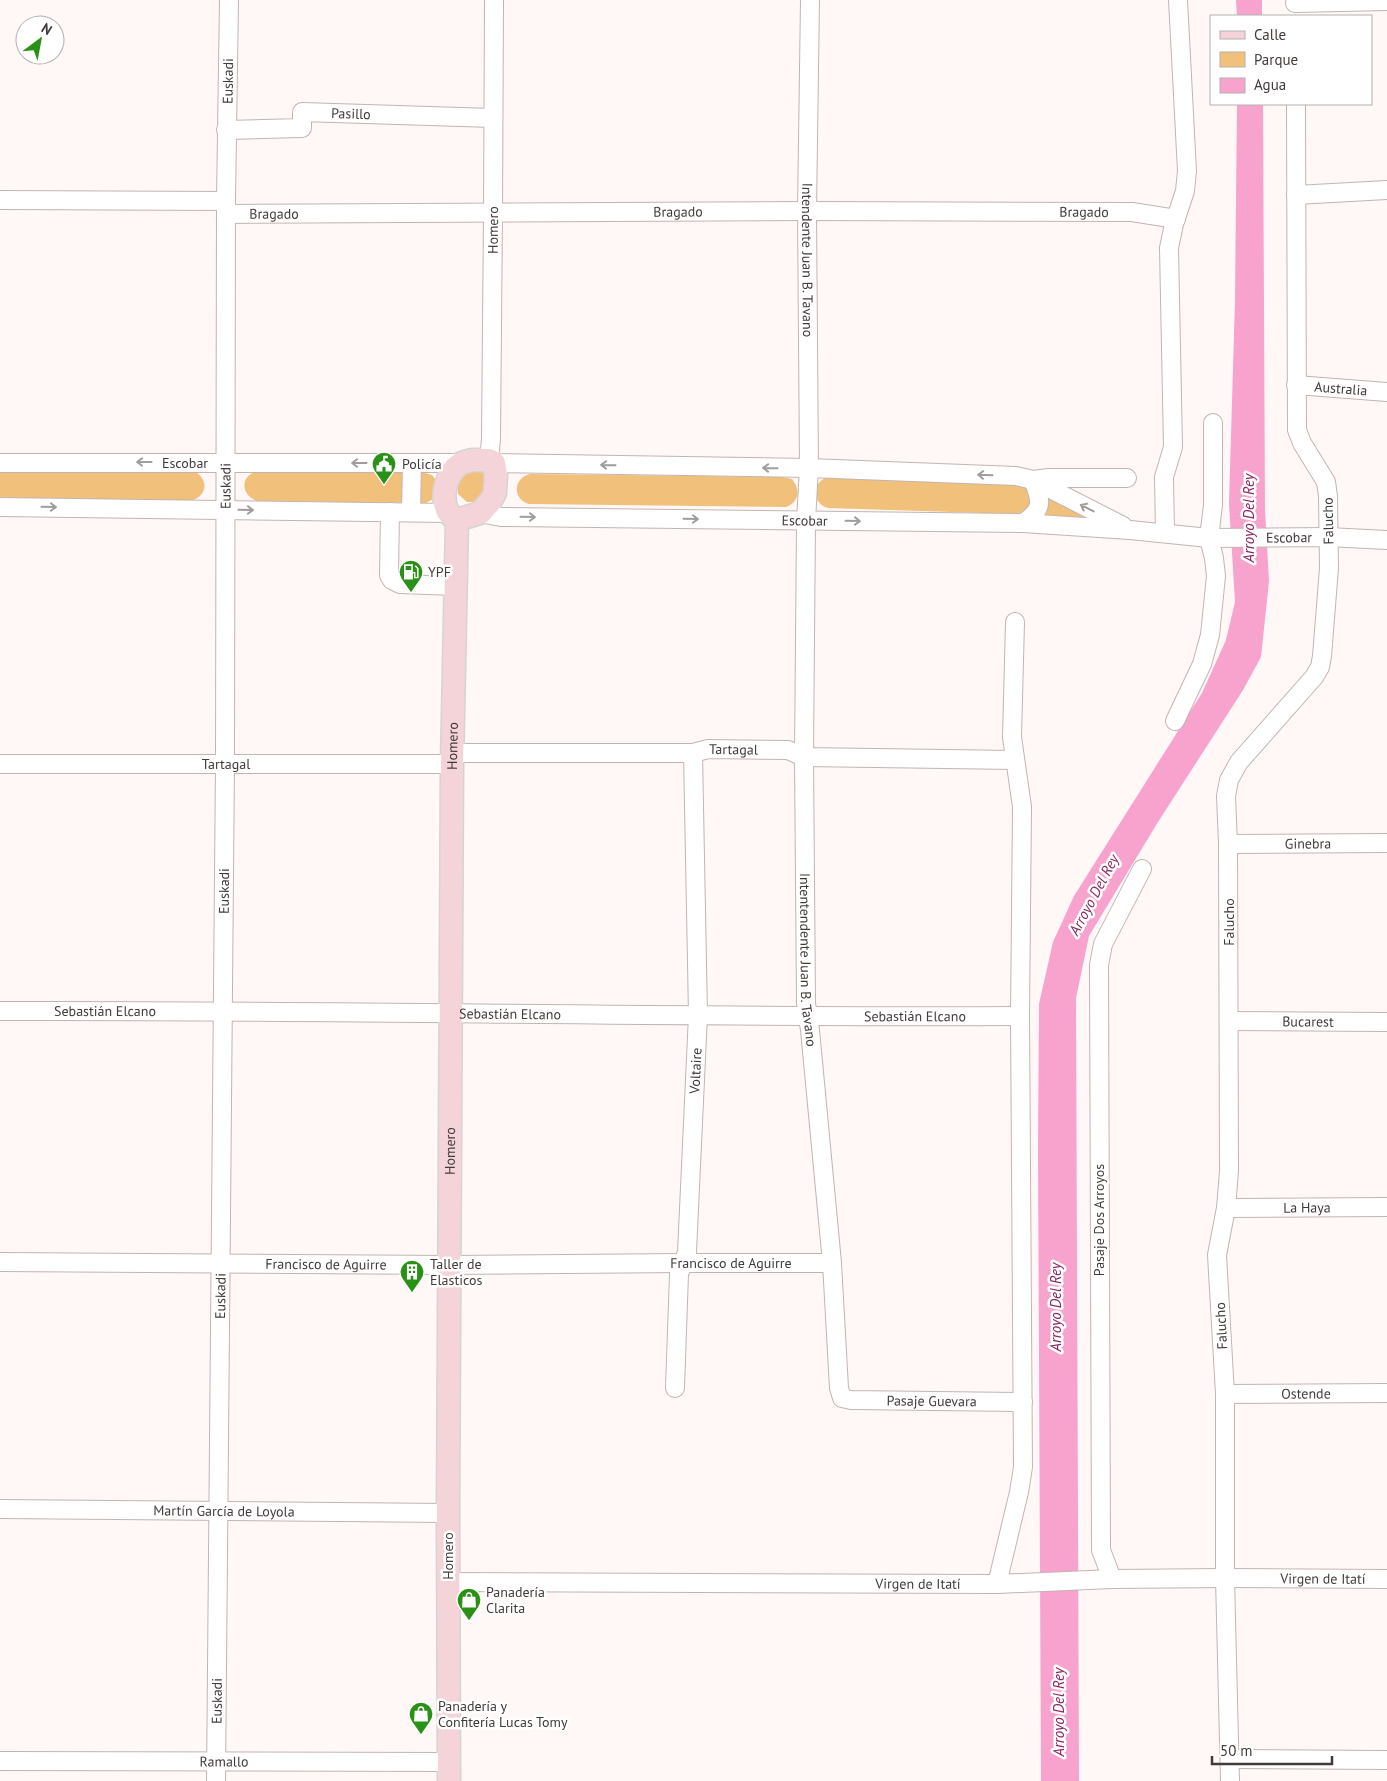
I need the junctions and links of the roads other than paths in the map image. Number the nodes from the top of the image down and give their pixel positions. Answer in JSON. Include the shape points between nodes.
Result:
{"nodes":[{"id":1,"x":229,"y":0,"type":"edge"},
{"id":2,"x":494,"y":0,"type":"edge"},
{"id":3,"x":810,"y":0,"type":"edge"},
{"id":4,"x":1178,"y":0,"type":"edge"},
{"id":5,"x":1387,"y":1,"type":"edge"},
{"id":6,"x":1295,"y":7,"type":"edge"},
{"id":7,"x":1296,"y":105,"type":"edge"},
{"id":8,"x":493,"y":118,"type":"junction"},
{"id":9,"x":226,"y":130,"type":"junction"},
{"id":10,"x":1387,"y":190,"type":"edge"},
{"id":11,"x":1296,"y":195,"type":"junction"},
{"id":12,"x":0,"y":200,"type":"edge"},
{"id":13,"x":226,"y":208,"type":"junction"},
{"id":14,"x":808,"y":211,"type":"junction"},
{"id":15,"x":494,"y":213,"type":"junction"},
{"id":16,"x":1176,"y":219,"type":"junction"},
{"id":17,"x":1296,"y":385,"type":"junction"},
{"id":18,"x":1387,"y":392,"type":"edge"},
{"id":19,"x":1213,"y":423,"type":"dead end"},
{"id":20,"x":225,"y":462,"type":"junction"},
{"id":21,"x":491,"y":462,"type":"junction"},
{"id":22,"x":0,"y":463,"type":"edge"},
{"id":23,"x":412,"y":463,"type":"junction"},
{"id":24,"x":460,"y":463,"type":"junction"},
{"id":25,"x":808,"y":468,"type":"junction"},
{"id":26,"x":1127,"y":478,"type":"dead end"},
{"id":27,"x":1033,"y":480,"type":"junction"},
{"id":28,"x":0,"y":507,"type":"edge"},
{"id":29,"x":224,"y":509,"type":"junction"},
{"id":30,"x":390,"y":512,"type":"junction"},
{"id":31,"x":411,"y":512,"type":"junction"},
{"id":32,"x":480,"y":513,"type":"junction"},
{"id":33,"x":453,"y":516,"type":"junction"},
{"id":34,"x":806,"y":521,"type":"junction"},
{"id":35,"x":1022,"y":523,"type":"junction"},
{"id":36,"x":1130,"y":530,"type":"junction"},
{"id":37,"x":1165,"y":534,"type":"junction"},
{"id":38,"x":1328,"y":537,"type":"junction"},
{"id":39,"x":1212,"y":538,"type":"junction"},
{"id":40,"x":1387,"y":540,"type":"edge"},
{"id":41,"x":456,"y":586,"type":"junction"},
{"id":42,"x":1014,"y":622,"type":"dead end"},
{"id":43,"x":1175,"y":721,"type":"dead end"},
{"id":44,"x":693,"y":753,"type":"junction"},
{"id":45,"x":804,"y":757,"type":"junction"},
{"id":46,"x":452,"y":758,"type":"junction"},
{"id":47,"x":1015,"y":760,"type":"junction"},
{"id":48,"x":225,"y":763,"type":"junction"},
{"id":49,"x":0,"y":764,"type":"edge"},
{"id":50,"x":1387,"y":843,"type":"edge"},
{"id":51,"x":1228,"y":844,"type":"junction"},
{"id":52,"x":1142,"y":869,"type":"dead end"},
{"id":53,"x":223,"y":1010,"type":"junction"},
{"id":54,"x":0,"y":1012,"type":"edge"},
{"id":55,"x":452,"y":1013,"type":"junction"},
{"id":56,"x":698,"y":1015,"type":"junction"},
{"id":57,"x":1020,"y":1016,"type":"junction"},
{"id":58,"x":808,"y":1017,"type":"junction"},
{"id":59,"x":1229,"y":1022,"type":"junction"},
{"id":60,"x":1387,"y":1022,"type":"edge"},
{"id":61,"x":1387,"y":1207,"type":"edge"},
{"id":62,"x":1226,"y":1208,"type":"junction"},
{"id":63,"x":0,"y":1262,"type":"edge"},
{"id":64,"x":683,"y":1263,"type":"junction"},
{"id":65,"x":832,"y":1263,"type":"junction"},
{"id":66,"x":220,"y":1264,"type":"junction"},
{"id":67,"x":450,"y":1265,"type":"junction"},
{"id":68,"x":675,"y":1388,"type":"dead end"},
{"id":69,"x":1387,"y":1392,"type":"edge"},
{"id":70,"x":1225,"y":1394,"type":"junction"},
{"id":71,"x":842,"y":1398,"type":"joint"},
{"id":72,"x":1023,"y":1402,"type":"junction"},
{"id":73,"x":0,"y":1509,"type":"edge"},
{"id":74,"x":219,"y":1511,"type":"junction"},
{"id":75,"x":448,"y":1513,"type":"junction"},
{"id":76,"x":1226,"y":1578,"type":"junction"},
{"id":77,"x":1103,"y":1579,"type":"junction"},
{"id":78,"x":1387,"y":1579,"type":"edge"},
{"id":79,"x":448,"y":1582,"type":"junction"},
{"id":80,"x":997,"y":1584,"type":"junction"},
{"id":81,"x":1230,"y":1759,"type":"junction"},
{"id":82,"x":1387,"y":1760,"type":"edge"},
{"id":83,"x":0,"y":1761,"type":"edge"},
{"id":84,"x":216,"y":1763,"type":"junction"},
{"id":85,"x":449,"y":1772,"type":"edge"},
{"id":86,"x":216,"y":1781,"type":"edge"},
{"id":87,"x":1230,"y":1781,"type":"edge"}],
"edges":[{"from":1,"to":9,"type":"street","name":"Euskadi"},
{"from":2,"to":8,"type":"street","name":"Homero"},
{"from":3,"to":14,"type":"street","name":"Intendente Juan B. Tavano"},
{"from":4,"to":16,"type":"street","via":[[1187,171],[1186,190]]},
{"from":5,"to":6,"type":"street"},
{"from":7,"to":11,"type":"street","name":"Falucho"},
{"from":8,"to":9,"type":"street","name":"Pasillo","via":[[302,112],[302,128]]},
{"from":8,"to":15,"type":"street","name":"Homero"},
{"from":9,"to":13,"type":"street","name":"Euskadi"},
{"from":10,"to":11,"type":"street"},
{"from":11,"to":17,"type":"street","name":"Falucho"},
{"from":12,"to":13,"type":"street","name":"Bragado"},
{"from":13,"to":15,"type":"street","name":"Bragado"},
{"from":13,"to":20,"type":"street","name":"Euskadi"},
{"from":14,"to":15,"type":"street","name":"Bragado"},
{"from":14,"to":16,"type":"street","name":"Bragado","via":[[1132,212]]},
{"from":14,"to":25,"type":"street","name":"Intendente Juan B. Tavano"},
{"from":15,"to":21,"type":"street","name":"Homero"},
{"from":16,"to":37,"type":"street","via":[[1169,248],[1172,447],[1164,477]]},
{"from":17,"to":18,"type":"street","name":"Australia"},
{"from":17,"to":38,"type":"street","name":"Falucho","via":[[1297,430],[1326,482]]},
{"from":19,"to":39,"type":"street"},
{"from":20,"to":22,"type":"street","name":"Escobar","one_way":true},
{"from":23,"to":20,"type":"street","name":"Escobar","one_way":true},
{"from":20,"to":29,"type":"street","name":"Euskadi"},
{"from":21,"to":24,"type":"main road","via":[[472,460]]},
{"from":25,"to":21,"type":"street","name":"Escobar","one_way":true},
{"from":21,"to":32,"type":"main road","via":[[496,475],[495,493]]},
{"from":23,"to":24,"type":"street","name":"Escobar"},
{"from":23,"to":31,"type":"street"},
{"from":24,"to":33,"type":"main road","via":[[450,475],[444,498]]},
{"from":27,"to":25,"type":"street","name":"Escobar","one_way":true,"via":[[1016,476]]},
{"from":25,"to":34,"type":"street","name":"Intendente Juan B. Tavano"},
{"from":26,"to":27,"type":"street","name":"Escobar"},
{"from":27,"to":35,"type":"street","via":[[1040,496],[1038,510]]},
{"from":36,"to":27,"type":"street","name":"Escobar","one_way":true},
{"from":28,"to":29,"type":"street","one_way":true},
{"from":29,"to":30,"type":"street","one_way":true},
{"from":29,"to":48,"type":"street","name":"Euskadi"},
{"from":30,"to":31,"type":"street"},
{"from":30,"to":41,"type":"street","via":[[389,574],[392,580],[400,584]]},
{"from":31,"to":33,"type":"street"},
{"from":32,"to":33,"type":"main road"},
{"from":32,"to":34,"type":"street","name":"Escobar","one_way":true,"via":[[511,517]]},
{"from":33,"to":41,"type":"main road","name":"Homero"},
{"from":34,"to":35,"type":"street","name":"Escobar","one_way":true},
{"from":34,"to":45,"type":"street","name":"Intentendente Juan B. Tavano"},
{"from":35,"to":36,"type":"street","name":"Escobar"},
{"from":36,"to":37,"type":"street","name":"Escobar"},
{"from":37,"to":39,"type":"street","name":"Escobar"},
{"from":38,"to":39,"type":"street","name":"Escobar"},
{"from":38,"to":40,"type":"street","name":"Escobar"},
{"from":38,"to":51,"type":"street","name":"Falucho","via":[[1329,568],[1320,667],[1239,762],[1229,780],[1226,796]]},
{"from":39,"to":43,"type":"street","via":[[1216,576],[1210,635],[1202,664]]},
{"from":41,"to":46,"type":"main road","name":"Homero"},
{"from":42,"to":47,"type":"street","via":[[1012,737]]},
{"from":44,"to":45,"type":"street","name":"Tartagal","via":[[708,749],[788,750]]},
{"from":44,"to":46,"type":"street","name":"Tartagal"},
{"from":44,"to":56,"type":"street","name":"Voltaire"},
{"from":45,"to":47,"type":"street","name":"Tartagal"},
{"from":45,"to":58,"type":"street","name":"Intentendente Juan B. Tavano"},
{"from":46,"to":48,"type":"street","name":"Tartagal"},
{"from":46,"to":55,"type":"main road","name":"Homero"},
{"from":47,"to":57,"type":"street","via":[[1022,807]]},
{"from":48,"to":49,"type":"street","name":"Tartagal"},
{"from":48,"to":53,"type":"street","name":"Euskadi"},
{"from":50,"to":51,"type":"street","name":"Ginebra"},
{"from":51,"to":59,"type":"street","name":"Falucho"},
{"from":52,"to":77,"type":"street","name":"Pasaje Dos Arroyos","via":[[1103,944],[1099,965]]},
{"from":53,"to":54,"type":"street","name":"Sebastián Elcano"},
{"from":53,"to":55,"type":"street","name":"Sebastián Elcano"},
{"from":53,"to":66,"type":"street","name":"Euskadi"},
{"from":55,"to":56,"type":"street","name":"Sebastián Elcano"},
{"from":55,"to":67,"type":"main road","name":"Homero"},
{"from":56,"to":58,"type":"street","name":"Sebastián Elcano"},
{"from":56,"to":64,"type":"street","name":"Voltaire","via":[[687,1252]]},
{"from":57,"to":58,"type":"street","name":"Sebastián Elcano"},
{"from":57,"to":72,"type":"street"},
{"from":58,"to":65,"type":"street","name":"Intentendente Juan B. Tavano"},
{"from":59,"to":60,"type":"street","name":"Bucarest"},
{"from":59,"to":62,"type":"street","name":"Falucho"},
{"from":61,"to":62,"type":"street","name":"La Haya"},
{"from":62,"to":70,"type":"street","name":"Falucho","via":[[1217,1255]]},
{"from":63,"to":66,"type":"street","name":"Francisco de Aguirre"},
{"from":64,"to":65,"type":"street","name":"Francisco de Aguirre"},
{"from":64,"to":67,"type":"street","name":"Francisco de Aguirre"},
{"from":64,"to":68,"type":"street","name":"Voltaire","via":[[679,1274]]},
{"from":65,"to":71,"type":"street","name":"Intentendente Juan B. Tavano"},
{"from":66,"to":67,"type":"street","name":"Francisco de Aguirre"},
{"from":66,"to":74,"type":"street","name":"Euskadi"},
{"from":67,"to":75,"type":"main road","name":"Homero"},
{"from":69,"to":70,"type":"street","name":"Ostende"},
{"from":70,"to":76,"type":"street","name":"Falucho"},
{"from":71,"to":72,"type":"street","name":"Pasaje Guevara"},
{"from":72,"to":80,"type":"street","via":[[1021,1481]]},
{"from":73,"to":74,"type":"street","name":"Martín García de Loyola"},
{"from":74,"to":75,"type":"street","name":"Martín García de Loyola"},
{"from":74,"to":84,"type":"street","name":"Euskadi"},
{"from":75,"to":79,"type":"main road","name":"Homero"},
{"from":76,"to":77,"type":"street","name":"Virgen de Itatí"},
{"from":76,"to":78,"type":"street","name":"Virgen de Itatí"},
{"from":76,"to":81,"type":"street","name":"Falucho"},
{"from":77,"to":80,"type":"street","name":"Virgen de Itatí"},
{"from":79,"to":80,"type":"street","name":"Virgen de Itatí"},
{"from":79,"to":85,"type":"main road","name":"Homero"},
{"from":81,"to":82,"type":"street"},
{"from":81,"to":87,"type":"street","name":"Falucho"},
{"from":83,"to":84,"type":"street","name":"Ramallo"},
{"from":84,"to":85,"type":"street","name":"Ramallo"},
{"from":84,"to":86,"type":"street","name":"Euskadi"}]}
